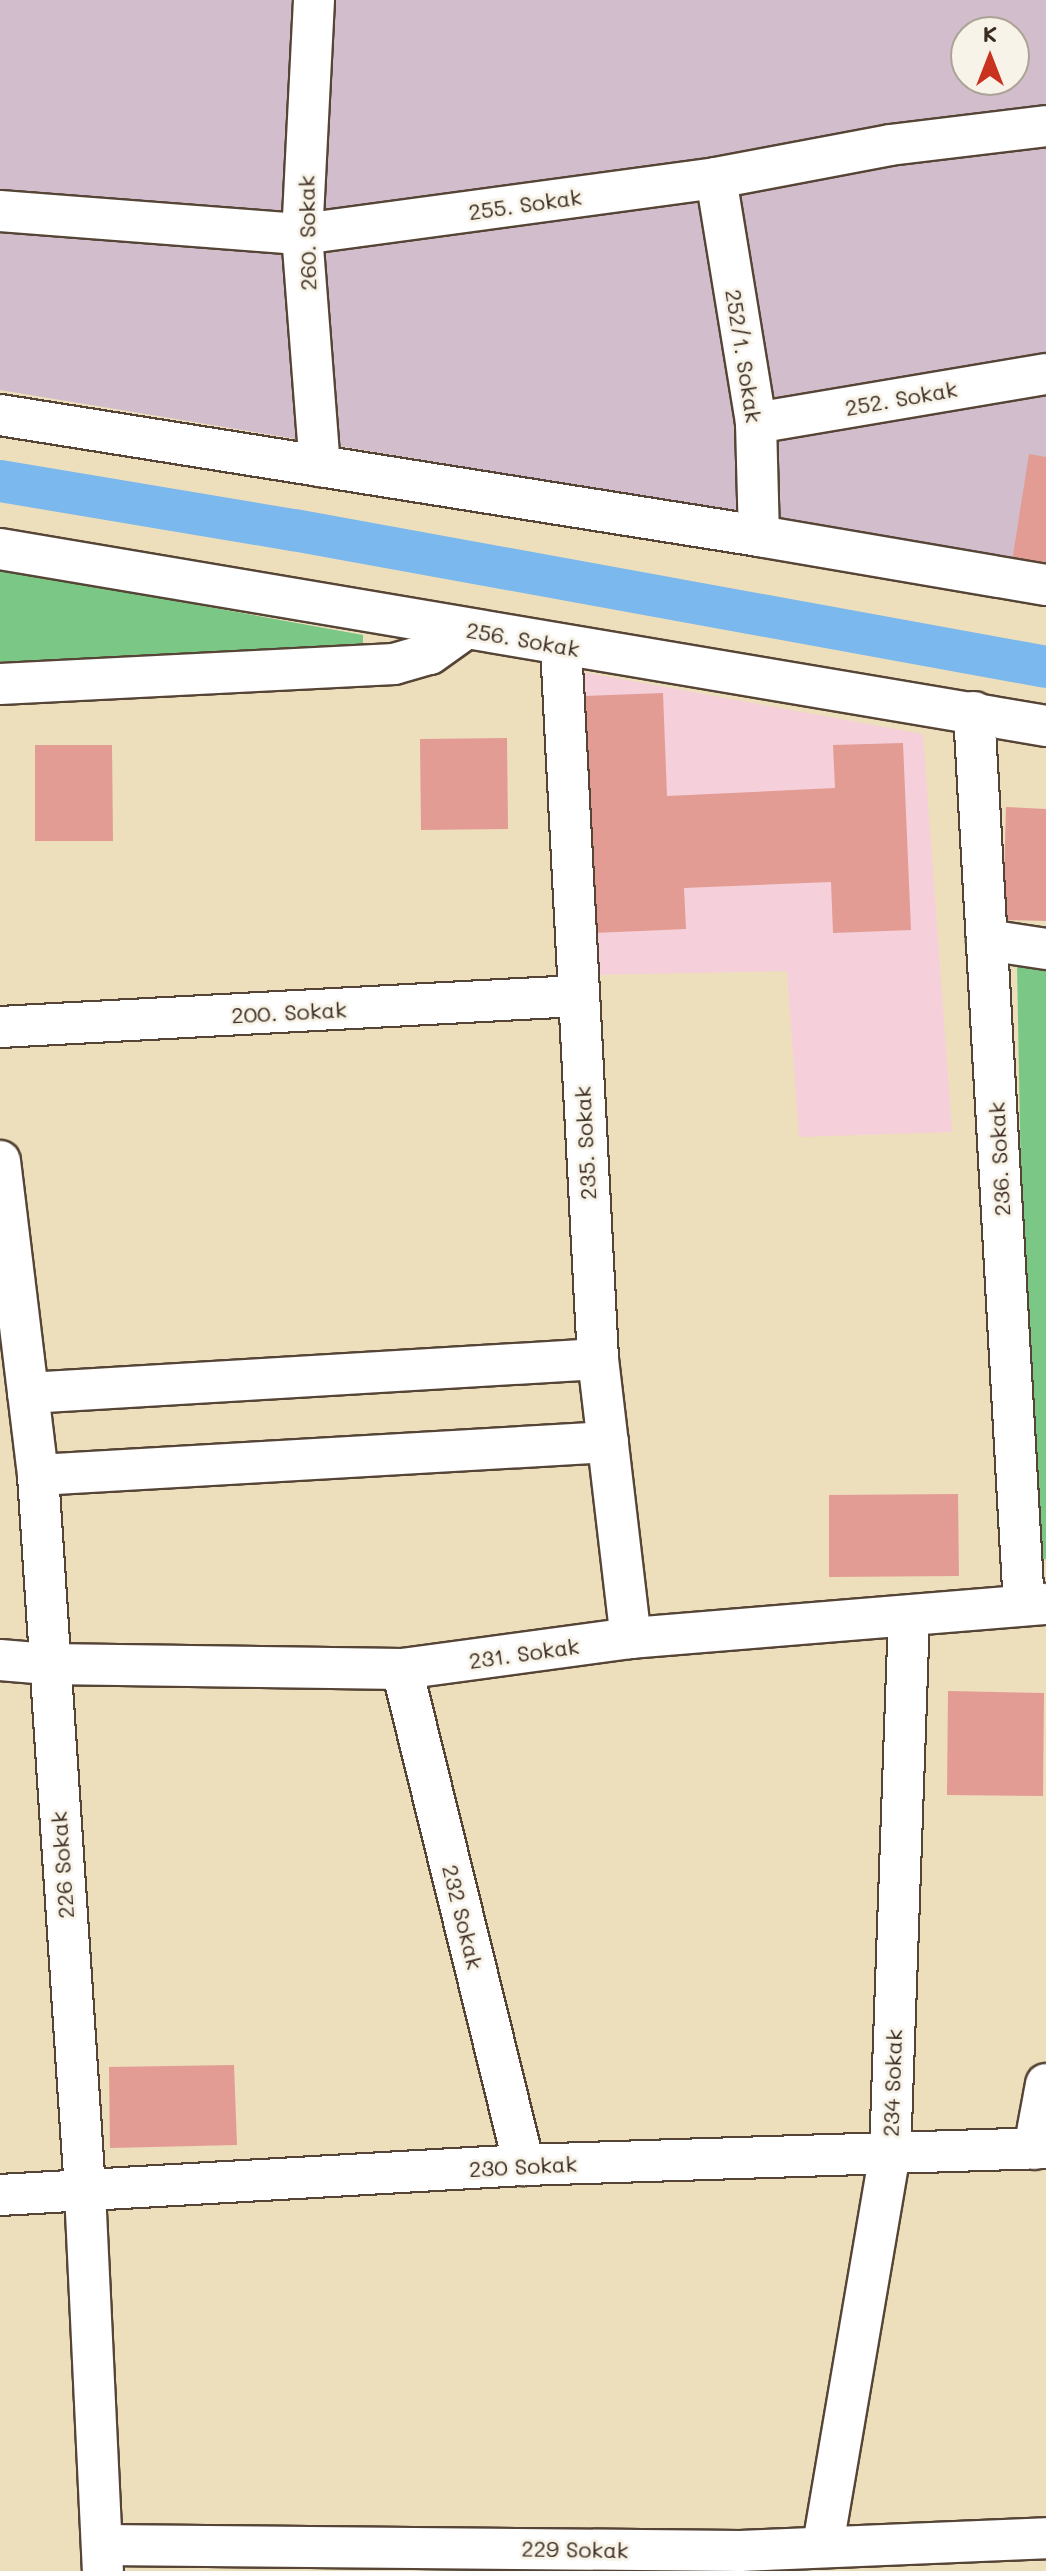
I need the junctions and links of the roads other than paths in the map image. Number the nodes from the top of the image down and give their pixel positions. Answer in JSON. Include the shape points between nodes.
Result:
{"nodes":[{"id":1,"x":314,"y":0,"type":"edge"},
{"id":2,"x":1046,"y":126,"type":"edge"},
{"id":3,"x":716,"y":178,"type":"junction"},
{"id":4,"x":0,"y":211,"type":"edge"},
{"id":5,"x":302,"y":234,"type":"junction"},
{"id":6,"x":1046,"y":374,"type":"edge"},
{"id":7,"x":0,"y":415,"type":"edge"},
{"id":8,"x":756,"y":423,"type":"junction"},
{"id":9,"x":320,"y":466,"type":"junction"},
{"id":10,"x":759,"y":536,"type":"junction"},
{"id":11,"x":0,"y":549,"type":"edge"},
{"id":12,"x":1046,"y":585,"type":"edge"},
{"id":13,"x":465,"y":629,"type":"junction"},
{"id":14,"x":561,"y":646,"type":"junction"},
{"id":15,"x":0,"y":684,"type":"edge"},
{"id":16,"x":974,"y":712,"type":"junction"},
{"id":17,"x":1046,"y":726,"type":"edge"},
{"id":18,"x":987,"y":940,"type":"junction"},
{"id":19,"x":1046,"y":949,"type":"edge"},
{"id":20,"x":577,"y":996,"type":"junction"},
{"id":21,"x":0,"y":1027,"type":"edge"},
{"id":22,"x":0,"y":1161,"type":"edge"},
{"id":23,"x":598,"y":1359,"type":"junction"},
{"id":24,"x":28,"y":1393,"type":"junction"},
{"id":25,"x":608,"y":1442,"type":"junction"},
{"id":26,"x":38,"y":1475,"type":"junction"},
{"id":27,"x":1035,"y":1605,"type":"edge"},
{"id":28,"x":909,"y":1616,"type":"junction"},
{"id":29,"x":631,"y":1638,"type":"junction"},
{"id":30,"x":0,"y":1660,"type":"edge"},
{"id":31,"x":48,"y":1664,"type":"junction"},
{"id":32,"x":402,"y":1669,"type":"junction"},
{"id":33,"x":1046,"y":2084,"type":"edge"},
{"id":34,"x":1040,"y":2149,"type":"edge"},
{"id":35,"x":890,"y":2154,"type":"junction"},
{"id":36,"x":524,"y":2165,"type":"junction"},
{"id":37,"x":85,"y":2191,"type":"junction"},
{"id":38,"x":0,"y":2195,"type":"edge"},
{"id":39,"x":1046,"y":2538,"type":"edge"},
{"id":40,"x":823,"y":2545,"type":"junction"},
{"id":41,"x":103,"y":2558,"type":"edge"},
{"id":42,"x":741,"y":2561,"type":"edge"}],
"edges":[{"from":1,"to":5,"type":"street","name":"260. Sokak"},
{"from":2,"to":3,"type":"street","name":"255. Sokak","via":[[890,145]]},
{"from":3,"to":5,"type":"street","name":"255. Sokak"},
{"from":3,"to":8,"type":"street","name":"252/1. Sokak"},
{"from":4,"to":5,"type":"street","name":"255. Sokak"},
{"from":5,"to":9,"type":"street","name":"260. Sokak"},
{"from":6,"to":8,"type":"street","name":"252. Sokak"},
{"from":7,"to":9,"type":"street"},
{"from":8,"to":10,"type":"street","name":"252/1. Sokak"},
{"from":9,"to":10,"type":"street"},
{"from":10,"to":12,"type":"street"},
{"from":11,"to":13,"type":"street","name":"256. Sokak"},
{"from":13,"to":14,"type":"street","name":"256. Sokak"},
{"from":13,"to":15,"type":"street","via":[[430,654],[394,664]]},
{"from":14,"to":16,"type":"street","name":"256. Sokak"},
{"from":14,"to":20,"type":"street","name":"235. Sokak"},
{"from":16,"to":17,"type":"street","name":"256. Sokak"},
{"from":16,"to":18,"type":"street","name":"236. Sokak"},
{"from":18,"to":19,"type":"street"},
{"from":18,"to":27,"type":"street","name":"236. Sokak"},
{"from":20,"to":21,"type":"street","name":"200. Sokak"},
{"from":20,"to":23,"type":"street","name":"235. Sokak"},
{"from":22,"to":24,"type":"street","name":"226 Sokak"},
{"from":23,"to":24,"type":"street"},
{"from":23,"to":25,"type":"street","name":"235. Sokak"},
{"from":24,"to":26,"type":"street","name":"226 Sokak"},
{"from":25,"to":26,"type":"street"},
{"from":25,"to":29,"type":"street","name":"235. Sokak"},
{"from":26,"to":31,"type":"street","name":"226 Sokak"},
{"from":27,"to":28,"type":"street","name":"231. Sokak"},
{"from":28,"to":29,"type":"street","name":"231. Sokak"},
{"from":28,"to":35,"type":"street","name":"234 Sokak"},
{"from":29,"to":32,"type":"street","name":"231. Sokak"},
{"from":30,"to":31,"type":"street","name":"231. Sokak"},
{"from":31,"to":32,"type":"street","name":"231. Sokak"},
{"from":31,"to":37,"type":"street","name":"226 Sokak"},
{"from":32,"to":36,"type":"street","name":"232 Sokak"},
{"from":33,"to":34,"type":"street"},
{"from":34,"to":35,"type":"street","name":"230 Sokak"},
{"from":35,"to":36,"type":"street","name":"230 Sokak"},
{"from":35,"to":40,"type":"street","name":"234 Sokak"},
{"from":36,"to":37,"type":"street","name":"230 Sokak"},
{"from":37,"to":38,"type":"street","name":"230 Sokak"},
{"from":37,"to":41,"type":"street","name":"226 Sokak"},
{"from":39,"to":40,"type":"street","name":"229 Sokak"},
{"from":40,"to":42,"type":"street","name":"229 Sokak"},
{"from":41,"to":42,"type":"street","name":"229 Sokak"}]}
